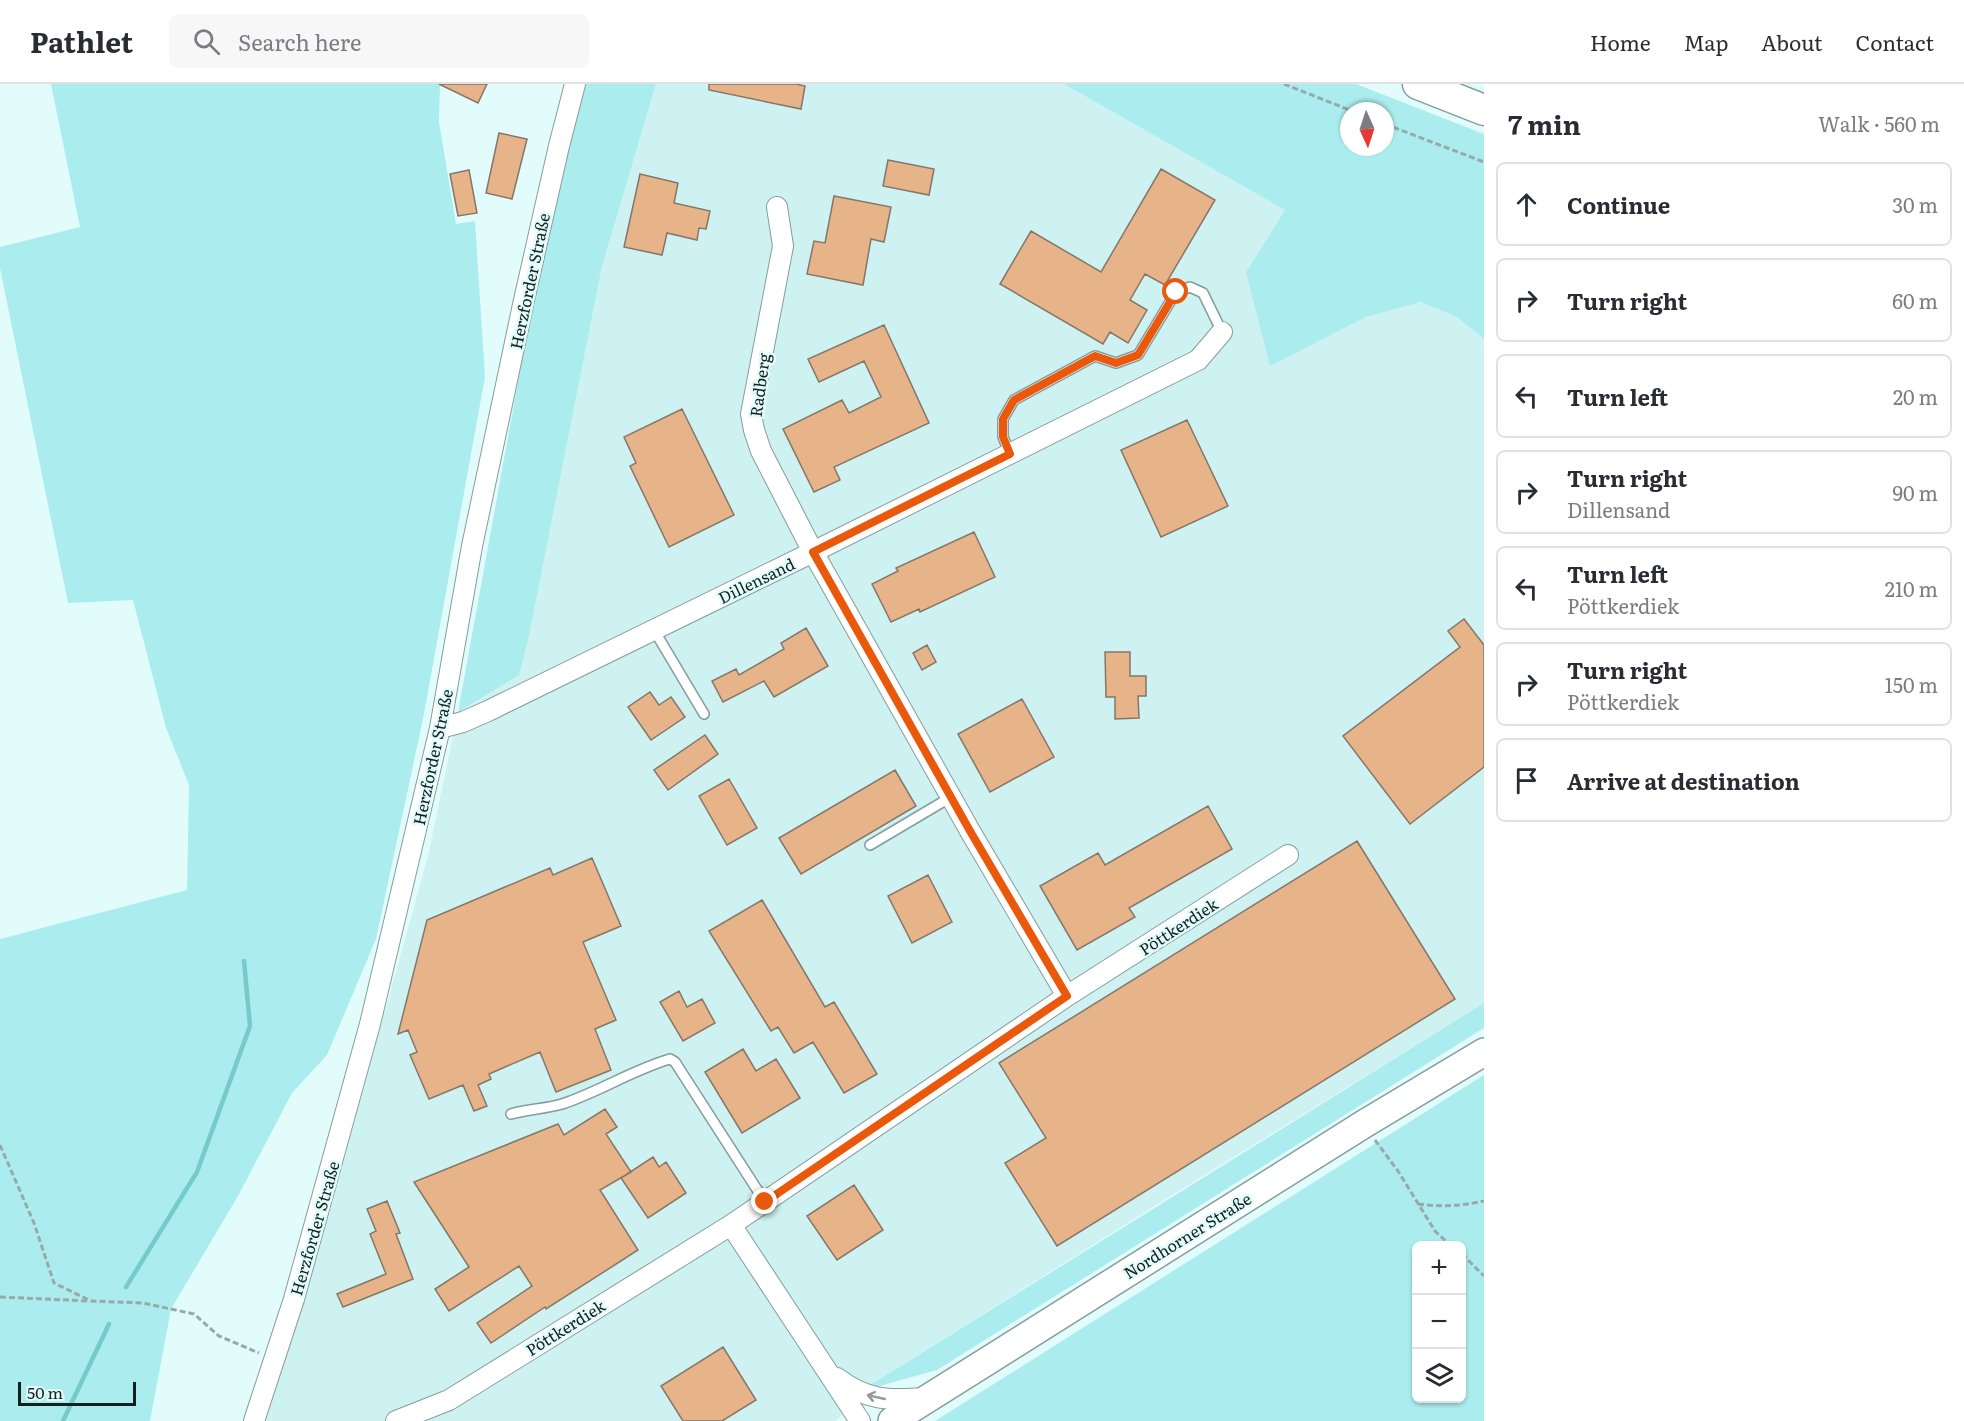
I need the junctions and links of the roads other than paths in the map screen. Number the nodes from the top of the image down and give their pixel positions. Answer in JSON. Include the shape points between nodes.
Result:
{"nodes":[{"id":1,"x":575,"y":84,"type":"edge"},
{"id":2,"x":1418,"y":84,"type":"edge"},
{"id":3,"x":1463,"y":84,"type":"edge"},
{"id":4,"x":1484,"y":89,"type":"edge"},
{"id":5,"x":1484,"y":110,"type":"edge"},
{"id":6,"x":777,"y":207,"type":"dead end"},
{"id":7,"x":1222,"y":332,"type":"joint"},
{"id":8,"x":1010,"y":454,"type":"junction"},
{"id":9,"x":813,"y":552,"type":"junction"},
{"id":10,"x":654,"y":630,"type":"junction"},
{"id":11,"x":704,"y":714,"type":"dead end"},
{"id":12,"x":440,"y":728,"type":"junction"},
{"id":13,"x":951,"y":797,"type":"junction"},
{"id":14,"x":870,"y":845,"type":"dead end"},
{"id":15,"x":1288,"y":855,"type":"dead end"},
{"id":16,"x":1067,"y":996,"type":"junction"},
{"id":17,"x":1484,"y":1052,"type":"edge"},
{"id":18,"x":511,"y":1114,"type":"dead end"},
{"id":19,"x":765,"y":1202,"type":"junction"},
{"id":20,"x":730,"y":1225,"type":"junction"},
{"id":21,"x":829,"y":1372,"type":"junction"},
{"id":22,"x":930,"y":1398,"type":"junction"},
{"id":23,"x":254,"y":1421,"type":"edge"},
{"id":24,"x":396,"y":1421,"type":"edge"},
{"id":25,"x":860,"y":1421,"type":"edge"},
{"id":26,"x":892,"y":1421,"type":"edge"}],
"edges":[{"from":1,"to":12,"type":"street","name":"Herzforder Straße","via":[[472,546]]},
{"from":2,"to":5,"type":"main road"},
{"from":3,"to":4,"type":"main road"},
{"from":6,"to":9,"type":"street","name":"Radberg","via":[[783,246],[751,414],[761,451]]},
{"from":7,"to":8,"type":"street","name":"Dillensand","via":[[1198,360]]},
{"from":7,"to":8,"type":"lane","via":[[1203,293],[1190,287],[1176,292],[1138,355],[1116,363],[1095,356],[1014,400],[1003,419],[1003,437]]},
{"from":8,"to":9,"type":"street","name":"Dillensand"},
{"from":9,"to":10,"type":"street","name":"Dillensand"},
{"from":9,"to":13,"type":"street"},
{"from":10,"to":11,"type":"lane"},
{"from":10,"to":12,"type":"street","name":"Dillensand","via":[[488,711]]},
{"from":12,"to":23,"type":"street","name":"Herzforder Straße","via":[[370,1024],[294,1299]]},
{"from":13,"to":14,"type":"lane"},
{"from":13,"to":16,"type":"street"},
{"from":15,"to":16,"type":"street","name":"Pöttkerdiek"},
{"from":16,"to":19,"type":"street","name":"Pöttkerdiek"},
{"from":17,"to":22,"type":"main road","name":"Nordhorner Straße"},
{"from":18,"to":19,"type":"lane","via":[[560,1105],[670,1059]]},
{"from":19,"to":20,"type":"street","name":"Pöttkerdiek"},
{"from":20,"to":21,"type":"street"},
{"from":20,"to":24,"type":"street","name":"Pöttkerdiek","via":[[449,1400]]},
{"from":22,"to":21,"type":"street","one_way":true,"via":[[873,1397],[852,1390]]},
{"from":21,"to":25,"type":"street"},
{"from":22,"to":26,"type":"main road","name":"Nordhorner Straße"}]}
